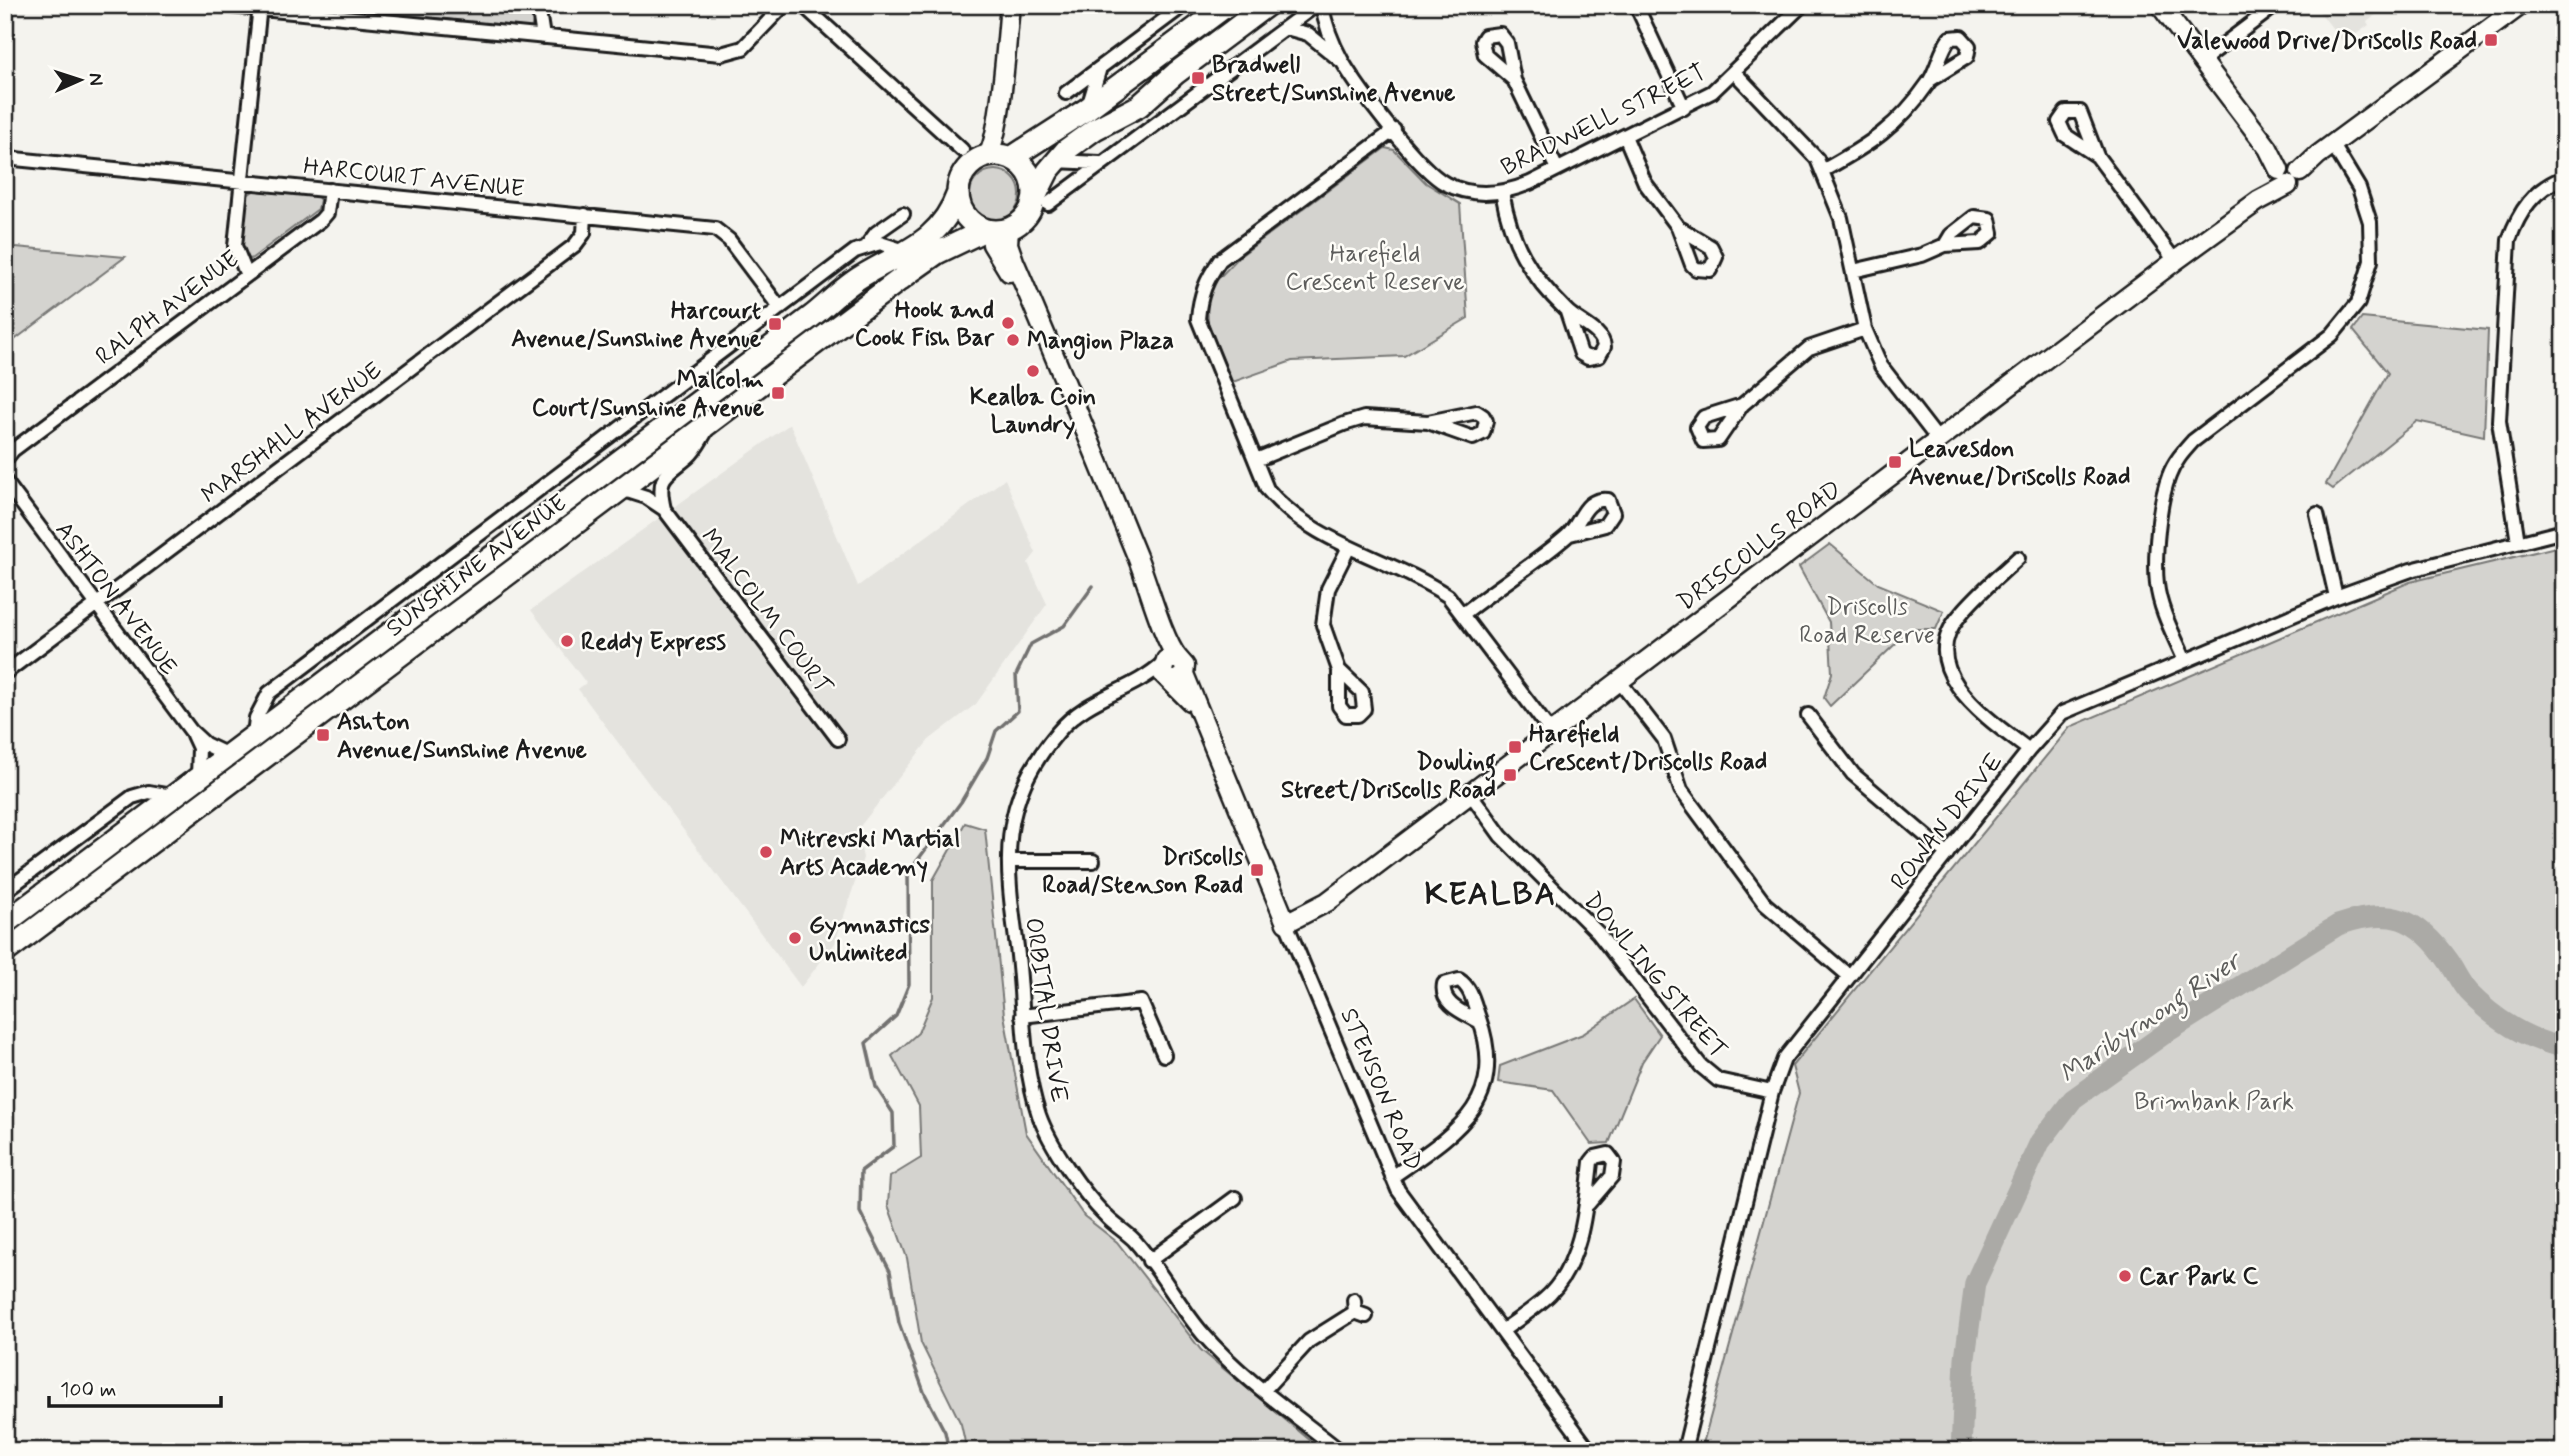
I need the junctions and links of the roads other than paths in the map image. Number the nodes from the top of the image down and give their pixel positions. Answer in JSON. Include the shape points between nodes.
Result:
{"nodes":[{"id":1,"x":220,"y":5,"type":"edge"},
{"id":2,"x":538,"y":5,"type":"edge"},
{"id":3,"x":784,"y":5,"type":"edge"},
{"id":4,"x":803,"y":5,"type":"edge"},
{"id":5,"x":1010,"y":5,"type":"edge"},
{"id":6,"x":1184,"y":5,"type":"edge"},
{"id":7,"x":1227,"y":5,"type":"edge"},
{"id":8,"x":1267,"y":5,"type":"edge"},
{"id":9,"x":1316,"y":5,"type":"edge"},
{"id":10,"x":1322,"y":5,"type":"edge"},
{"id":11,"x":1636,"y":5,"type":"edge"},
{"id":12,"x":1802,"y":5,"type":"edge"},
{"id":13,"x":2160,"y":5,"type":"edge"},
{"id":14,"x":2276,"y":5,"type":"edge"},
{"id":15,"x":2521,"y":5,"type":"edge"},
{"id":16,"x":260,"y":7,"type":"edge"},
{"id":17,"x":1286,"y":28,"type":"junction"},
{"id":18,"x":543,"y":37,"type":"junction"},
{"id":19,"x":2203,"y":60,"type":"junction"},
{"id":20,"x":1343,"y":62,"type":"junction"},
{"id":21,"x":1099,"y":71,"type":"junction"},
{"id":22,"x":1735,"y":73,"type":"junction"},
{"id":23,"x":1514,"y":80,"type":"dead end"},
{"id":24,"x":1930,"y":80,"type":"dead end"},
{"id":25,"x":1066,"y":93,"type":"dead end"},
{"id":26,"x":1684,"y":108,"type":"junction"},
{"id":27,"x":1087,"y":109,"type":"junction"},
{"id":28,"x":1394,"y":130,"type":"junction"},
{"id":29,"x":1625,"y":136,"type":"junction"},
{"id":30,"x":962,"y":150,"type":"dead end"},
{"id":31,"x":2326,"y":150,"type":"junction"},
{"id":32,"x":2096,"y":156,"type":"dead end"},
{"id":33,"x":1002,"y":157,"type":"junction"},
{"id":34,"x":5,"y":158,"type":"edge"},
{"id":35,"x":1055,"y":161,"type":"junction"},
{"id":36,"x":1100,"y":163,"type":"junction"},
{"id":37,"x":1557,"y":169,"type":"junction"},
{"id":38,"x":1822,"y":171,"type":"junction"},
{"id":39,"x":2288,"y":172,"type":"junction"},
{"id":40,"x":2564,"y":178,"type":"edge"},
{"id":41,"x":243,"y":181,"type":"junction"},
{"id":42,"x":330,"y":190,"type":"junction"},
{"id":43,"x":1502,"y":192,"type":"junction"},
{"id":44,"x":958,"y":193,"type":"junction"},
{"id":45,"x":1040,"y":203,"type":"junction"},
{"id":46,"x":903,"y":214,"type":"dead end"},
{"id":47,"x":585,"y":215,"type":"junction"},
{"id":48,"x":1678,"y":228,"type":"dead end"},
{"id":49,"x":995,"y":230,"type":"junction"},
{"id":50,"x":868,"y":244,"type":"junction"},
{"id":51,"x":1945,"y":245,"type":"dead end"},
{"id":52,"x":909,"y":252,"type":"junction"},
{"id":53,"x":2175,"y":261,"type":"junction"},
{"id":54,"x":1853,"y":271,"type":"junction"},
{"id":55,"x":246,"y":273,"type":"junction"},
{"id":56,"x":780,"y":308,"type":"junction"},
{"id":57,"x":1567,"y":312,"type":"dead end"},
{"id":58,"x":1865,"y":328,"type":"junction"},
{"id":59,"x":1742,"y":405,"type":"dead end"},
{"id":60,"x":715,"y":419,"type":"junction"},
{"id":61,"x":1428,"y":422,"type":"dead end"},
{"id":62,"x":1939,"y":441,"type":"junction"},
{"id":63,"x":8,"y":454,"type":"edge"},
{"id":64,"x":628,"y":455,"type":"junction"},
{"id":65,"x":1256,"y":460,"type":"junction"},
{"id":66,"x":7,"y":486,"type":"edge"},
{"id":67,"x":621,"y":489,"type":"junction"},
{"id":68,"x":664,"y":509,"type":"junction"},
{"id":69,"x":2317,"y":514,"type":"dead end"},
{"id":70,"x":2564,"y":531,"type":"edge"},
{"id":71,"x":1570,"y":534,"type":"dead end"},
{"id":72,"x":2518,"y":542,"type":"junction"},
{"id":73,"x":1349,"y":547,"type":"junction"},
{"id":74,"x":2018,"y":558,"type":"dead end"},
{"id":75,"x":488,"y":589,"type":"junction"},
{"id":76,"x":2336,"y":597,"type":"junction"},
{"id":77,"x":95,"y":606,"type":"junction"},
{"id":78,"x":1463,"y":614,"type":"junction"},
{"id":79,"x":382,"y":639,"type":"junction"},
{"id":80,"x":2185,"y":661,"type":"junction"},
{"id":81,"x":1171,"y":669,"type":"junction"},
{"id":82,"x":1339,"y":670,"type":"dead end"},
{"id":83,"x":5,"y":673,"type":"edge"},
{"id":84,"x":1620,"y":682,"type":"junction"},
{"id":85,"x":1808,"y":715,"type":"dead end"},
{"id":86,"x":191,"y":731,"type":"junction"},
{"id":87,"x":1551,"y":732,"type":"junction"},
{"id":88,"x":254,"y":735,"type":"junction"},
{"id":89,"x":838,"y":738,"type":"dead end"},
{"id":90,"x":2029,"y":750,"type":"junction"},
{"id":91,"x":228,"y":755,"type":"junction"},
{"id":92,"x":198,"y":776,"type":"junction"},
{"id":93,"x":237,"y":777,"type":"junction"},
{"id":94,"x":1470,"y":793,"type":"junction"},
{"id":95,"x":172,"y":796,"type":"junction"},
{"id":96,"x":114,"y":840,"type":"junction"},
{"id":97,"x":1947,"y":854,"type":"junction"},
{"id":98,"x":1009,"y":861,"type":"junction"},
{"id":99,"x":1093,"y":862,"type":"dead end"},
{"id":100,"x":5,"y":891,"type":"edge"},
{"id":101,"x":5,"y":923,"type":"edge"},
{"id":102,"x":1286,"y":923,"type":"junction"},
{"id":103,"x":5,"y":952,"type":"edge"},
{"id":104,"x":1849,"y":976,"type":"junction"},
{"id":105,"x":1022,"y":1016,"type":"junction"},
{"id":106,"x":1480,"y":1022,"type":"dead end"},
{"id":107,"x":1164,"y":1055,"type":"dead end"},
{"id":108,"x":1772,"y":1091,"type":"junction"},
{"id":109,"x":1392,"y":1177,"type":"junction"},
{"id":110,"x":1235,"y":1199,"type":"dead end"},
{"id":111,"x":1588,"y":1205,"type":"dead end"},
{"id":112,"x":1149,"y":1261,"type":"junction"},
{"id":113,"x":1358,"y":1309,"type":"dead end"},
{"id":114,"x":1502,"y":1331,"type":"junction"},
{"id":115,"x":1264,"y":1390,"type":"junction"},
{"id":116,"x":1340,"y":1451,"type":"edge"},
{"id":117,"x":1590,"y":1451,"type":"edge"},
{"id":118,"x":1684,"y":1451,"type":"edge"}],
"edges":[{"from":1,"to":16,"type":"street"},
{"from":2,"to":18,"type":"street"},
{"from":3,"to":18,"type":"street","via":[[743,48],[721,54]]},
{"from":4,"to":30,"type":"street"},
{"from":5,"to":33,"type":"street","via":[[991,148]]},
{"from":6,"to":21,"type":"street"},
{"from":7,"to":27,"type":"main road"},
{"from":8,"to":35,"type":"main road","via":[[1139,106],[1095,129]]},
{"from":9,"to":17,"type":"street"},
{"from":10,"to":20,"type":"street","name":"BRADWELL STREET"},
{"from":11,"to":26,"type":"street"},
{"from":12,"to":22,"type":"street","name":"BRADWELL STREET"},
{"from":13,"to":19,"type":"street"},
{"from":14,"to":19,"type":"street"},
{"from":15,"to":31,"type":"street","name":"DRISCOLLS ROAD"},
{"from":16,"to":18,"type":"street"},
{"from":16,"to":41,"type":"street"},
{"from":17,"to":20,"type":"street","via":[[1308,34]]},
{"from":17,"to":36,"type":"street"},
{"from":19,"to":39,"type":"street"},
{"from":20,"to":28,"type":"street","name":"BRADWELL STREET"},
{"from":21,"to":25,"type":"street"},
{"from":21,"to":27,"type":"street"},
{"from":22,"to":26,"type":"street","name":"BRADWELL STREET"},
{"from":22,"to":38,"type":"street","via":[[1817,159]]},
{"from":23,"to":37,"type":"street"},
{"from":24,"to":38,"type":"street","via":[[1877,139]]},
{"from":26,"to":29,"type":"street","name":"BRADWELL STREET"},
{"from":27,"to":33,"type":"main road"},
{"from":28,"to":43,"type":"street","name":"BRADWELL STREET","via":[[1422,167],[1448,185],[1473,192]]},
{"from":28,"to":65,"type":"street","via":[[1220,260],[1207,278],[1198,319]]},
{"from":29,"to":37,"type":"street","name":"BRADWELL STREET"},
{"from":29,"to":48,"type":"street","via":[[1645,183]]},
{"from":31,"to":39,"type":"street","name":"DRISCOLLS ROAD"},
{"from":31,"to":80,"type":"street","via":[[2359,188],[2370,222],[2371,261],[2366,284],[2358,303],[2332,335],[2193,440],[2168,477],[2157,584]]},
{"from":32,"to":53,"type":"street"},
{"from":33,"to":44,"type":"main road","via":[[968,167]]},
{"from":33,"to":45,"type":"main road","via":[[1030,176]]},
{"from":34,"to":41,"type":"street","name":"HARCOURT AVENUE"},
{"from":35,"to":36,"type":"street"},
{"from":35,"to":45,"type":"main road"},
{"from":36,"to":45,"type":"street"},
{"from":37,"to":43,"type":"street","name":"BRADWELL STREET"},
{"from":38,"to":54,"type":"street","via":[[1841,218]]},
{"from":39,"to":53,"type":"street","name":"DRISCOLLS ROAD","via":[[2259,201]]},
{"from":40,"to":72,"type":"street","via":[[2546,184],[2519,213],[2509,240],[2499,421]]},
{"from":41,"to":42,"type":"street","name":"HARCOURT AVENUE"},
{"from":41,"to":55,"type":"street","via":[[235,246]]},
{"from":42,"to":47,"type":"street","name":"HARCOURT AVENUE"},
{"from":42,"to":55,"type":"street","name":"RALPH AVENUE","via":[[327,213],[321,220]]},
{"from":43,"to":57,"type":"street","via":[[1514,243],[1528,267]]},
{"from":44,"to":49,"type":"main road","via":[[962,212],[975,226]]},
{"from":44,"to":52,"type":"main road","name":"SUNSHINE AVENUE","via":[[941,224]]},
{"from":45,"to":49,"type":"main road","via":[[1022,221]]},
{"from":46,"to":50,"type":"street"},
{"from":47,"to":56,"type":"street","name":"HARCOURT AVENUE","via":[[715,229],[729,240]]},
{"from":47,"to":77,"type":"street","name":"MARSHALL AVENUE","via":[[584,233],[575,245]]},
{"from":49,"to":60,"type":"main road","name":"SUNSHINE AVENUE","via":[[926,261]]},
{"from":49,"to":81,"type":"street","name":"STENSON ROAD","via":[[1008,244],[1077,404],[1162,622]]},
{"from":50,"to":52,"type":"street"},
{"from":50,"to":56,"type":"street"},
{"from":51,"to":54,"type":"street"},
{"from":52,"to":64,"type":"main road","name":"SUNSHINE AVENUE","via":[[854,281]]},
{"from":53,"to":62,"type":"street","name":"DRISCOLLS ROAD"},
{"from":54,"to":58,"type":"street"},
{"from":55,"to":63,"type":"street","name":"RALPH AVENUE"},
{"from":56,"to":88,"type":"street","via":[[269,693],[256,718]]},
{"from":58,"to":59,"type":"street","via":[[1809,348]]},
{"from":58,"to":62,"type":"street","via":[[1881,366]]},
{"from":60,"to":67,"type":"main road","name":"SUNSHINE AVENUE"},
{"from":60,"to":68,"type":"street","via":[[690,455],[663,478]]},
{"from":61,"to":65,"type":"street","via":[[1364,418]]},
{"from":62,"to":84,"type":"street","name":"DRISCOLLS ROAD"},
{"from":64,"to":67,"type":"main road"},
{"from":64,"to":79,"type":"main road","name":"SUNSHINE AVENUE"},
{"from":65,"to":73,"type":"street","via":[[1267,489],[1285,510]]},
{"from":66,"to":77,"type":"street","name":"ASHTON AVENUE"},
{"from":67,"to":68,"type":"street","name":"MALCOLM COURT"},
{"from":67,"to":75,"type":"main road","name":"SUNSHINE AVENUE"},
{"from":68,"to":89,"type":"street","name":"MALCOLM COURT"},
{"from":69,"to":76,"type":"street"},
{"from":70,"to":72,"type":"street","name":"ROWAN DRIVE"},
{"from":71,"to":78,"type":"street"},
{"from":72,"to":76,"type":"street","name":"ROWAN DRIVE","via":[[2411,570]]},
{"from":73,"to":78,"type":"street","via":[[1425,581],[1448,596]]},
{"from":73,"to":82,"type":"street","via":[[1323,607],[1323,625]]},
{"from":74,"to":90,"type":"street","via":[[1958,616],[1946,656],[1949,672],[1964,698]]},
{"from":75,"to":79,"type":"main road","via":[[482,583],[472,584],[435,611]]},
{"from":75,"to":93,"type":"main road","name":"SUNSHINE AVENUE"},
{"from":76,"to":80,"type":"street","name":"ROWAN DRIVE"},
{"from":77,"to":83,"type":"street","name":"MARSHALL AVENUE"},
{"from":77,"to":86,"type":"street","name":"ASHTON AVENUE"},
{"from":78,"to":87,"type":"street"},
{"from":79,"to":88,"type":"main road","name":"SUNSHINE AVENUE"},
{"from":80,"to":90,"type":"street","name":"ROWAN DRIVE","via":[[2062,713]]},
{"from":81,"to":98,"type":"street","name":"ORBITAL DRIVE","via":[[1094,700],[1057,733],[1017,799]]},
{"from":81,"to":102,"type":"street","name":"STENSON ROAD","via":[[1198,708]]},
{"from":84,"to":87,"type":"street","name":"DRISCOLLS ROAD"},
{"from":84,"to":104,"type":"street","via":[[1664,739],[1682,790],[1765,904]]},
{"from":85,"to":97,"type":"street","via":[[1853,774]]},
{"from":86,"to":91,"type":"street","name":"ASHTON AVENUE"},
{"from":86,"to":92,"type":"street","name":"ASHTON AVENUE","via":[[199,748]]},
{"from":87,"to":94,"type":"street","name":"DRISCOLLS ROAD"},
{"from":88,"to":91,"type":"main road","name":"SUNSHINE AVENUE"},
{"from":90,"to":97,"type":"street","name":"ROWAN DRIVE"},
{"from":91,"to":92,"type":"main road","name":"SUNSHINE AVENUE"},
{"from":92,"to":95,"type":"main road","name":"SUNSHINE AVENUE"},
{"from":93,"to":96,"type":"main road","via":[[138,841],[125,844]]},
{"from":93,"to":103,"type":"main road","name":"SUNSHINE AVENUE"},
{"from":94,"to":102,"type":"street","name":"DRISCOLLS ROAD","via":[[1327,902]]},
{"from":94,"to":108,"type":"street","name":"DOWLING STREET","via":[[1501,836],[1598,933],[1701,1066],[1718,1080]]},
{"from":95,"to":96,"type":"main road","name":"SUNSHINE AVENUE"},
{"from":95,"to":100,"type":"street","via":[[149,792],[132,797]]},
{"from":96,"to":101,"type":"main road","name":"SUNSHINE AVENUE"},
{"from":97,"to":104,"type":"street","name":"ROWAN DRIVE"},
{"from":98,"to":99,"type":"street"},
{"from":98,"to":105,"type":"street","name":"ORBITAL DRIVE"},
{"from":102,"to":109,"type":"street","name":"STENSON ROAD"},
{"from":104,"to":108,"type":"street","name":"ROWAN DRIVE","via":[[1784,1059]]},
{"from":105,"to":107,"type":"street","via":[[1141,1002]]},
{"from":105,"to":112,"type":"street","name":"ORBITAL DRIVE","via":[[1046,1132],[1094,1204]]},
{"from":106,"to":109,"type":"street","via":[[1488,1045],[1489,1069],[1472,1112]]},
{"from":108,"to":118,"type":"street","name":"ROWAN DRIVE"},
{"from":109,"to":114,"type":"street","name":"STENSON ROAD"},
{"from":110,"to":112,"type":"street"},
{"from":111,"to":114,"type":"street","via":[[1562,1280]]},
{"from":112,"to":115,"type":"street","name":"ORBITAL DRIVE","via":[[1203,1334]]},
{"from":113,"to":115,"type":"street","via":[[1309,1341]]},
{"from":114,"to":117,"type":"street","name":"STENSON ROAD"},
{"from":115,"to":116,"type":"street","name":"ORBITAL DRIVE"}]}
